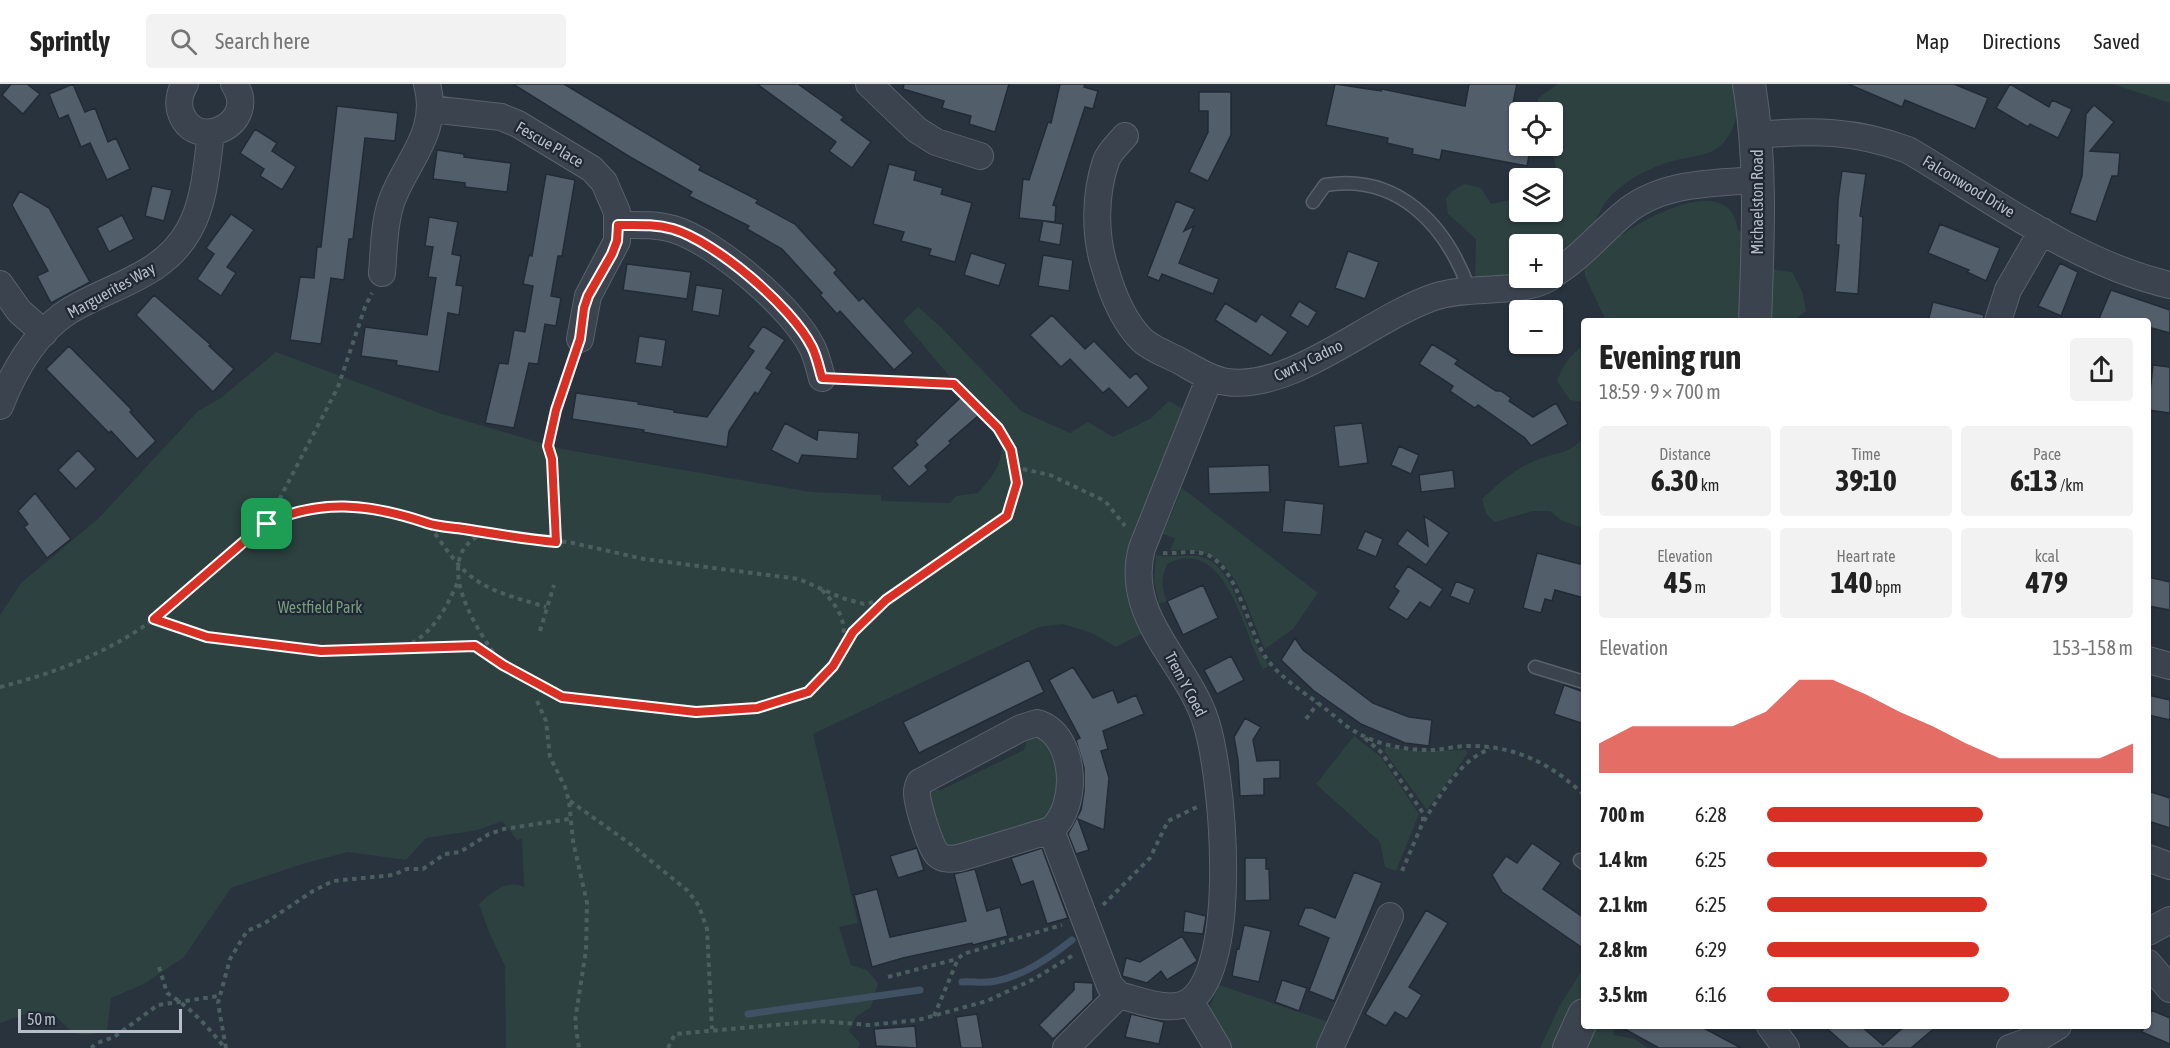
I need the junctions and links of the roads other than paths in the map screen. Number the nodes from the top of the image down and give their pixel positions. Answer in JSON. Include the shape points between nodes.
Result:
{"nodes":[{"id":1,"x":869,"y":84,"type":"edge"},
{"id":2,"x":1749,"y":84,"type":"edge"},
{"id":3,"x":236,"y":85,"type":"edge"},
{"id":4,"x":180,"y":86,"type":"edge"},
{"id":5,"x":429,"y":96,"type":"edge"},
{"id":6,"x":211,"y":132,"type":"junction"},
{"id":7,"x":1756,"y":135,"type":"junction"},
{"id":8,"x":1125,"y":136,"type":"dead end"},
{"id":9,"x":980,"y":156,"type":"dead end"},
{"id":10,"x":1758,"y":180,"type":"junction"},
{"id":11,"x":1313,"y":202,"type":"dead end"},
{"id":12,"x":618,"y":225,"type":"junction"},
{"id":13,"x":2042,"y":231,"type":"junction"},
{"id":14,"x":1563,"y":268,"type":"edge"},
{"id":15,"x":382,"y":273,"type":"road end"},
{"id":16,"x":0,"y":284,"type":"edge"},
{"id":17,"x":2170,"y":285,"type":"edge"},
{"id":18,"x":1509,"y":286,"type":"edge"},
{"id":19,"x":1469,"y":289,"type":"junction"},
{"id":20,"x":1755,"y":318,"type":"edge"},
{"id":21,"x":1999,"y":318,"type":"edge"},
{"id":22,"x":44,"y":333,"type":"junction"},
{"id":23,"x":580,"y":339,"type":"road end"},
{"id":24,"x":1210,"y":377,"type":"junction"},
{"id":25,"x":822,"y":378,"type":"road end"},
{"id":26,"x":0,"y":406,"type":"edge"},
{"id":27,"x":2151,"y":661,"type":"edge"},
{"id":28,"x":2170,"y":666,"type":"edge"},
{"id":29,"x":1535,"y":667,"type":"dead end"},
{"id":30,"x":1581,"y":681,"type":"edge"},
{"id":31,"x":1051,"y":830,"type":"junction"},
{"id":32,"x":2151,"y":859,"type":"edge"},
{"id":33,"x":2170,"y":866,"type":"edge"},
{"id":34,"x":1390,"y":916,"type":"dead end"},
{"id":35,"x":2170,"y":920,"type":"edge"},
{"id":36,"x":2151,"y":930,"type":"edge"},
{"id":37,"x":2151,"y":967,"type":"edge"},
{"id":38,"x":2170,"y":989,"type":"edge"},
{"id":39,"x":1119,"y":995,"type":"junction"},
{"id":40,"x":1190,"y":1001,"type":"junction"},
{"id":41,"x":1581,"y":1022,"type":"edge"},
{"id":42,"x":1772,"y":1029,"type":"edge"},
{"id":43,"x":2053,"y":1029,"type":"edge"},
{"id":44,"x":1066,"y":1048,"type":"edge"},
{"id":45,"x":1218,"y":1048,"type":"edge"},
{"id":46,"x":1330,"y":1048,"type":"edge"},
{"id":47,"x":1569,"y":1048,"type":"edge"},
{"id":48,"x":1786,"y":1048,"type":"edge"},
{"id":49,"x":2010,"y":1048,"type":"edge"}],
"edges":[{"from":1,"to":9,"type":"street","via":[[917,130],[936,142]]},
{"from":2,"to":7,"type":"street","name":"Michaelston Road"},
{"from":3,"to":6,"type":"street","via":[[240,101],[234,121]]},
{"from":4,"to":6,"type":"street","via":[[178,104],[187,123],[196,130]]},
{"from":5,"to":12,"type":"street","name":"Fescue Place","via":[[518,124],[592,169],[612,199]]},
{"from":5,"to":15,"type":"street","via":[[420,148],[391,202]]},
{"from":6,"to":22,"type":"street","name":"Marguerites Way","via":[[198,208],[177,248],[138,278],[69,311]]},
{"from":7,"to":10,"type":"street","name":"Michaelston Road"},
{"from":7,"to":13,"type":"street","name":"Falconwood Drive","via":[[1844,132],[1890,143]]},
{"from":8,"to":24,"type":"street","name":"Cwrt y Cadno","via":[[1107,159],[1100,190],[1099,243],[1110,284],[1143,341]]},
{"from":10,"to":14,"type":"street","name":"Cwrt y Cadno","via":[[1682,187],[1640,201]]},
{"from":10,"to":20,"type":"street","name":"Michaelston Road"},
{"from":11,"to":19,"type":"lane","via":[[1325,184],[1347,181],[1385,189],[1420,210],[1446,241]]},
{"from":12,"to":23,"type":"street","name":"Fescue Place","via":[[612,254],[588,296]]},
{"from":12,"to":25,"type":"street","via":[[656,225],[676,230],[733,263],[772,296],[803,333]]},
{"from":13,"to":17,"type":"street","name":"Falconwood Drive","via":[[2095,261]]},
{"from":13,"to":21,"type":"street","via":[[2008,290]]},
{"from":16,"to":22,"type":"street","via":[[19,311]]},
{"from":18,"to":19,"type":"street","name":"Cwrt y Cadno"},
{"from":19,"to":24,"type":"street","name":"Cwrt y Cadno","via":[[1417,304],[1270,380],[1239,383]]},
{"from":22,"to":26,"type":"street","name":"Marguerites Way","via":[[15,373]]},
{"from":24,"to":40,"type":"street","name":"Trem Y Coed","via":[[1142,548],[1137,576],[1145,612],[1202,708],[1216,755],[1223,873],[1221,926],[1210,969]]},
{"from":27,"to":28,"type":"street"},
{"from":29,"to":30,"type":"lane"},
{"from":31,"to":31,"type":"street","via":[[948,860],[931,846],[917,790],[920,782],[1037,723],[1049,727],[1057,736],[1070,776],[1068,805]]},
{"from":31,"to":39,"type":"street","via":[[1110,986]]},
{"from":32,"to":33,"type":"street"},
{"from":34,"to":46,"type":"street"},
{"from":35,"to":36,"type":"street"},
{"from":37,"to":38,"type":"street"},
{"from":39,"to":40,"type":"street","via":[[1161,1005],[1176,1006]]},
{"from":39,"to":44,"type":"street"},
{"from":40,"to":45,"type":"street"},
{"from":41,"to":47,"type":"street"},
{"from":42,"to":48,"type":"street"},
{"from":43,"to":49,"type":"street"}]}
